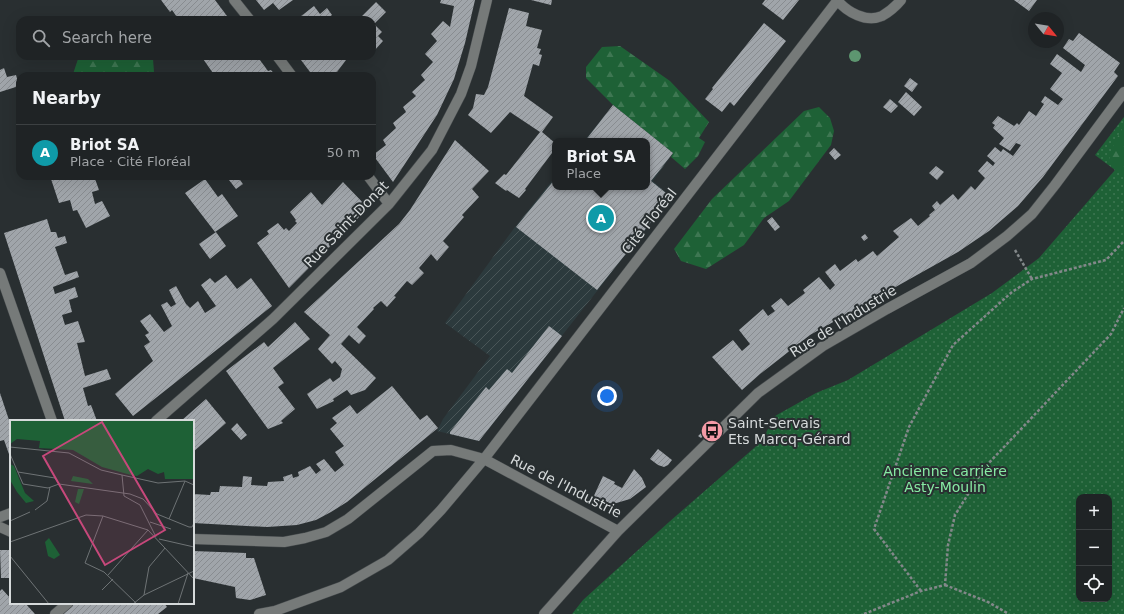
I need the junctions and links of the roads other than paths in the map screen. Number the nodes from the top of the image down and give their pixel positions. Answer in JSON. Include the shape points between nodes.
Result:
{"nodes":[{"id":1,"x":234,"y":0,"type":"edge"},
{"id":2,"x":487,"y":0,"type":"edge"},
{"id":3,"x":837,"y":0,"type":"edge"},
{"id":4,"x":901,"y":0,"type":"edge"},
{"id":5,"x":247,"y":16,"type":"edge"},
{"id":6,"x":280,"y":60,"type":"edge"},
{"id":7,"x":289,"y":72,"type":"edge"},
{"id":8,"x":1124,"y":92,"type":"edge"},
{"id":9,"x":371,"y":180,"type":"edge"},
{"id":10,"x":389,"y":204,"type":"junction"},
{"id":11,"x":0,"y":273,"type":"edge"},
{"id":12,"x":52,"y":420,"type":"edge"},
{"id":13,"x":157,"y":420,"type":"edge"},
{"id":14,"x":484,"y":459,"type":"junction"},
{"id":15,"x":10,"y":513,"type":"edge"},
{"id":16,"x":0,"y":517,"type":"edge"},
{"id":17,"x":0,"y":527,"type":"edge"},
{"id":18,"x":618,"y":531,"type":"junction"},
{"id":19,"x":10,"y":532,"type":"edge"},
{"id":20,"x":194,"y":539,"type":"edge"},
{"id":21,"x":67,"y":604,"type":"edge"},
{"id":22,"x":55,"y":614,"type":"edge"},
{"id":23,"x":259,"y":614,"type":"edge"},
{"id":24,"x":544,"y":614,"type":"edge"}],
"edges":[{"from":1,"to":5,"type":"street"},
{"from":2,"to":10,"type":"street","name":"Rue Saint-Donat","via":[[471,66],[461,94],[432,150]]},
{"from":3,"to":4,"type":"street","name":"Cité Floréal","via":[[853,14],[865,17],[880,16]]},
{"from":3,"to":14,"type":"street","name":"Cité Floréal"},
{"from":6,"to":7,"type":"street"},
{"from":8,"to":18,"type":"street","name":"Rue de l'Industrie","via":[[1046,197],[1032,214],[1007,236],[971,263],[823,346],[758,393]]},
{"from":9,"to":10,"type":"street"},
{"from":10,"to":13,"type":"street","name":"Rue Saint-Donat","via":[[273,319]]},
{"from":11,"to":12,"type":"street"},
{"from":14,"to":18,"type":"street","name":"Rue de l'Industrie"},
{"from":14,"to":20,"type":"street","name":"Rue de l'Industrie","via":[[451,450],[434,451],[348,519],[326,532],[305,538],[284,542]]},
{"from":14,"to":23,"type":"street","name":"Cité Floréal","via":[[441,510],[388,560],[341,587],[275,611]]},
{"from":15,"to":16,"type":"street"},
{"from":17,"to":19,"type":"street"},
{"from":18,"to":24,"type":"street"},
{"from":21,"to":22,"type":"street"}]}
